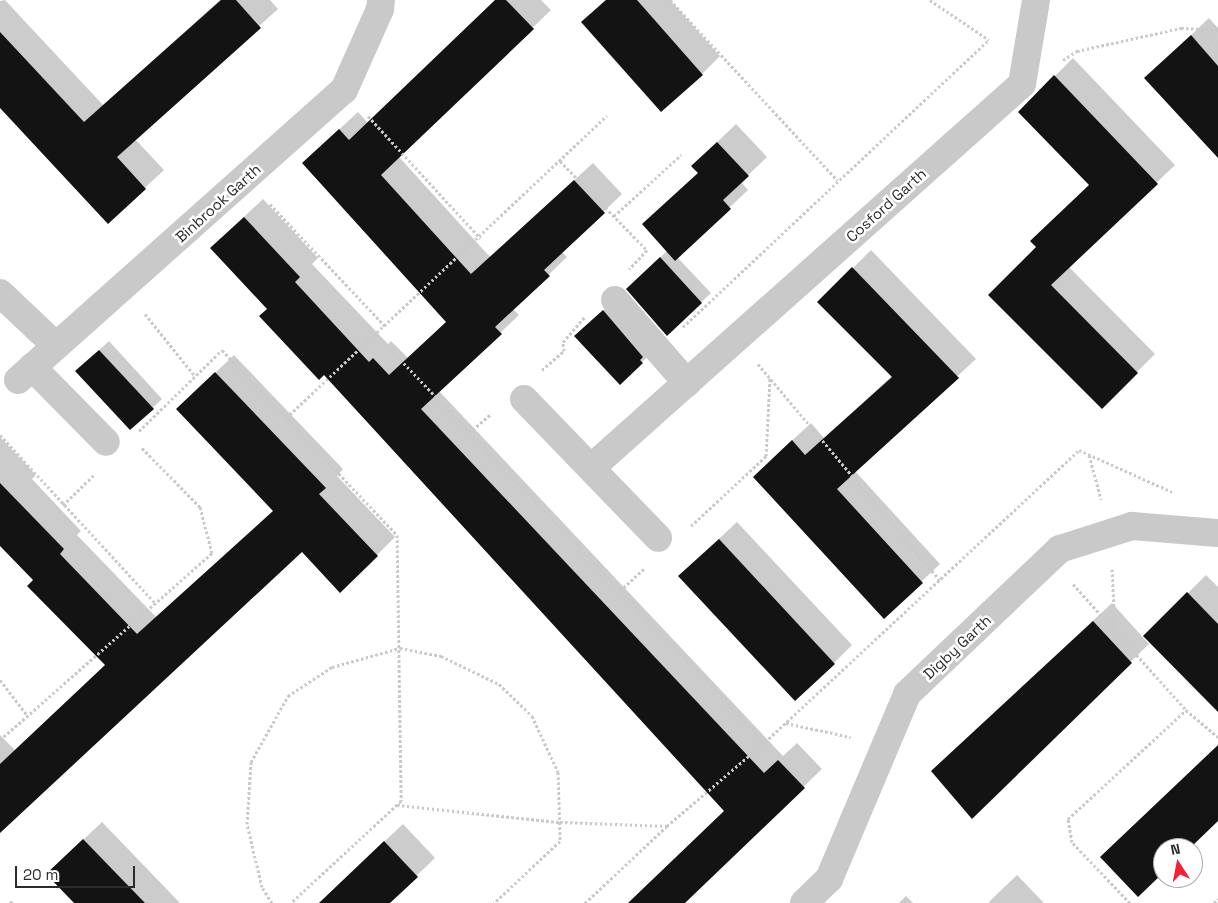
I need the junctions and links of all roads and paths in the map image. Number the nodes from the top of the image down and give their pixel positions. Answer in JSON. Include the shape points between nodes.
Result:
{"nodes":[{"id":1,"x":381,"y":0,"type":"edge"},
{"id":2,"x":670,"y":0,"type":"edge"},
{"id":3,"x":930,"y":0,"type":"edge"},
{"id":4,"x":1036,"y":0,"type":"edge"},
{"id":5,"x":1201,"y":29,"type":"junction"},
{"id":6,"x":1218,"y":30,"type":"edge"},
{"id":7,"x":989,"y":40,"type":"junction"},
{"id":8,"x":1218,"y":48,"type":"edge"},
{"id":9,"x":1027,"y":55,"type":"junction"},
{"id":10,"x":344,"y":90,"type":"junction"},
{"id":11,"x":607,"y":115,"type":"dead end"},
{"id":12,"x":681,"y":155,"type":"dead end"},
{"id":13,"x":560,"y":161,"type":"junction"},
{"id":14,"x":245,"y":178,"type":"junction"},
{"id":15,"x":837,"y":180,"type":"junction"},
{"id":16,"x":614,"y":216,"type":"junction"},
{"id":17,"x":480,"y":238,"type":"junction"},
{"id":18,"x":627,"y":271,"type":"dead end"},
{"id":19,"x":123,"y":286,"type":"junction"},
{"id":20,"x":0,"y":292,"type":"edge"},
{"id":21,"x":615,"y":300,"type":"dead end"},
{"id":22,"x":588,"y":313,"type":"dead end"},
{"id":23,"x":385,"y":326,"type":"junction"},
{"id":24,"x":376,"y":334,"type":"junction"},
{"id":25,"x":736,"y":338,"type":"junction"},
{"id":26,"x":56,"y":346,"type":"junction"},
{"id":27,"x":659,"y":350,"type":"junction"},
{"id":28,"x":537,"y":374,"type":"dead end"},
{"id":29,"x":195,"y":376,"type":"junction"},
{"id":30,"x":770,"y":378,"type":"junction"},
{"id":31,"x":687,"y":383,"type":"junction"},
{"id":32,"x":524,"y":399,"type":"dead end"},
{"id":33,"x":497,"y":409,"type":"dead end"},
{"id":34,"x":286,"y":418,"type":"junction"},
{"id":35,"x":469,"y":432,"type":"junction"},
{"id":36,"x":0,"y":435,"type":"edge"},
{"id":37,"x":119,"y":440,"type":"joint"},
{"id":38,"x":139,"y":444,"type":"dead end"},
{"id":39,"x":1089,"y":455,"type":"junction"},
{"id":40,"x":591,"y":468,"type":"junction"},
{"id":41,"x":97,"y":472,"type":"dead end"},
{"id":42,"x":1175,"y":494,"type":"dead end"},
{"id":43,"x":63,"y":505,"type":"junction"},
{"id":44,"x":688,"y":529,"type":"dead end"},
{"id":45,"x":1110,"y":533,"type":"junction"},
{"id":46,"x":1218,"y":533,"type":"edge"},
{"id":47,"x":658,"y":538,"type":"dead end"},
{"id":48,"x":1050,"y":559,"type":"junction"},
{"id":49,"x":646,"y":567,"type":"dead end"},
{"id":50,"x":940,"y":580,"type":"junction"},
{"id":51,"x":620,"y":591,"type":"junction"},
{"id":52,"x":154,"y":602,"type":"junction"},
{"id":53,"x":1115,"y":631,"type":"junction"},
{"id":54,"x":400,"y":648,"type":"junction"},
{"id":55,"x":0,"y":680,"type":"edge"},
{"id":56,"x":1186,"y":710,"type":"junction"},
{"id":57,"x":27,"y":715,"type":"junction"},
{"id":58,"x":786,"y":722,"type":"junction"},
{"id":59,"x":1218,"y":737,"type":"edge"},
{"id":60,"x":0,"y":740,"type":"edge"},
{"id":61,"x":765,"y":742,"type":"junction"},
{"id":62,"x":884,"y":745,"type":"junction"},
{"id":63,"x":396,"y":805,"type":"junction"},
{"id":64,"x":560,"y":822,"type":"junction"},
{"id":65,"x":667,"y":826,"type":"junction"},
{"id":66,"x":1218,"y":899,"type":"edge"},
{"id":67,"x":272,"y":903,"type":"edge"},
{"id":68,"x":291,"y":903,"type":"edge"},
{"id":69,"x":494,"y":903,"type":"edge"},
{"id":70,"x":585,"y":903,"type":"edge"},
{"id":71,"x":804,"y":903,"type":"edge"},
{"id":72,"x":1130,"y":903,"type":"edge"},
{"id":73,"x":1214,"y":903,"type":"edge"}],
"edges":[{"from":1,"to":10,"type":"street","name":"Binbrook Garth"},
{"from":2,"to":15,"type":"path"},
{"from":3,"to":7,"type":"path"},
{"from":4,"to":9,"type":"street","name":"Cosford Garth"},
{"from":5,"to":6,"type":"path"},
{"from":5,"to":8,"type":"path"},
{"from":5,"to":9,"type":"path","via":[[1181,28],[1077,51],[1055,64]]},
{"from":7,"to":9,"type":"path"},
{"from":7,"to":15,"type":"path"},
{"from":9,"to":25,"type":"street","name":"Cosford Garth","via":[[1022,84]]},
{"from":10,"to":14,"type":"street","name":"Binbrook Garth"},
{"from":10,"to":17,"type":"path"},
{"from":11,"to":13,"type":"path"},
{"from":12,"to":16,"type":"path"},
{"from":13,"to":16,"type":"path"},
{"from":13,"to":17,"type":"path"},
{"from":14,"to":19,"type":"street","name":"Binbrook Garth"},
{"from":14,"to":23,"type":"path"},
{"from":15,"to":27,"type":"path"},
{"from":16,"to":18,"type":"path","via":[[647,250]]},
{"from":17,"to":23,"type":"path"},
{"from":19,"to":26,"type":"street","name":"Binbrook Garth"},
{"from":19,"to":29,"type":"path"},
{"from":20,"to":26,"type":"street"},
{"from":21,"to":27,"type":"street"},
{"from":22,"to":28,"type":"path","via":[[563,342],[564,351]]},
{"from":23,"to":24,"type":"path"},
{"from":24,"to":34,"type":"path"},
{"from":24,"to":35,"type":"path"},
{"from":25,"to":30,"type":"path"},
{"from":25,"to":31,"type":"street","name":"Cosford Garth"},
{"from":26,"to":37,"type":"street","name":"Binbrook Garth","via":[[25,373]]},
{"from":27,"to":31,"type":"street"},
{"from":29,"to":34,"type":"path","via":[[222,350]]},
{"from":29,"to":37,"type":"path"},
{"from":30,"to":44,"type":"path","via":[[766,456]]},
{"from":30,"to":50,"type":"path"},
{"from":31,"to":40,"type":"street","name":"Cosford Garth"},
{"from":32,"to":40,"type":"street"},
{"from":33,"to":35,"type":"path"},
{"from":34,"to":54,"type":"path","via":[[397,535]]},
{"from":35,"to":51,"type":"path"},
{"from":36,"to":43,"type":"path"},
{"from":38,"to":52,"type":"path","via":[[200,507],[212,552]]},
{"from":39,"to":42,"type":"path"},
{"from":39,"to":45,"type":"path"},
{"from":39,"to":50,"type":"path","via":[[1079,450]]},
{"from":40,"to":47,"type":"street"},
{"from":41,"to":43,"type":"path"},
{"from":43,"to":52,"type":"path"},
{"from":45,"to":46,"type":"street","name":"Digby Garth","via":[[1132,526]]},
{"from":45,"to":48,"type":"street","name":"Digby Garth","via":[[1060,550]]},
{"from":45,"to":53,"type":"path"},
{"from":48,"to":53,"type":"path"},
{"from":48,"to":62,"type":"street","name":"Digby Garth","via":[[907,694]]},
{"from":49,"to":51,"type":"path"},
{"from":50,"to":58,"type":"path"},
{"from":51,"to":61,"type":"path"},
{"from":52,"to":57,"type":"path"},
{"from":53,"to":56,"type":"path"},
{"from":54,"to":63,"type":"path","via":[[401,801]]},
{"from":54,"to":64,"type":"path","via":[[441,656],[499,684],[532,716],[558,772]]},
{"from":54,"to":67,"type":"path","via":[[332,666],[288,696],[251,762],[247,824],[262,887]]},
{"from":55,"to":57,"type":"path"},
{"from":56,"to":59,"type":"path"},
{"from":56,"to":72,"type":"path","via":[[1068,818],[1072,842]]},
{"from":57,"to":60,"type":"path"},
{"from":58,"to":61,"type":"path"},
{"from":58,"to":62,"type":"path"},
{"from":61,"to":65,"type":"path"},
{"from":62,"to":71,"type":"street","name":"Digby Garth","via":[[829,879]]},
{"from":63,"to":64,"type":"path"},
{"from":63,"to":68,"type":"path"},
{"from":64,"to":65,"type":"path"},
{"from":64,"to":69,"type":"path","via":[[560,841]]},
{"from":65,"to":70,"type":"path"},
{"from":66,"to":73,"type":"path"}]}
